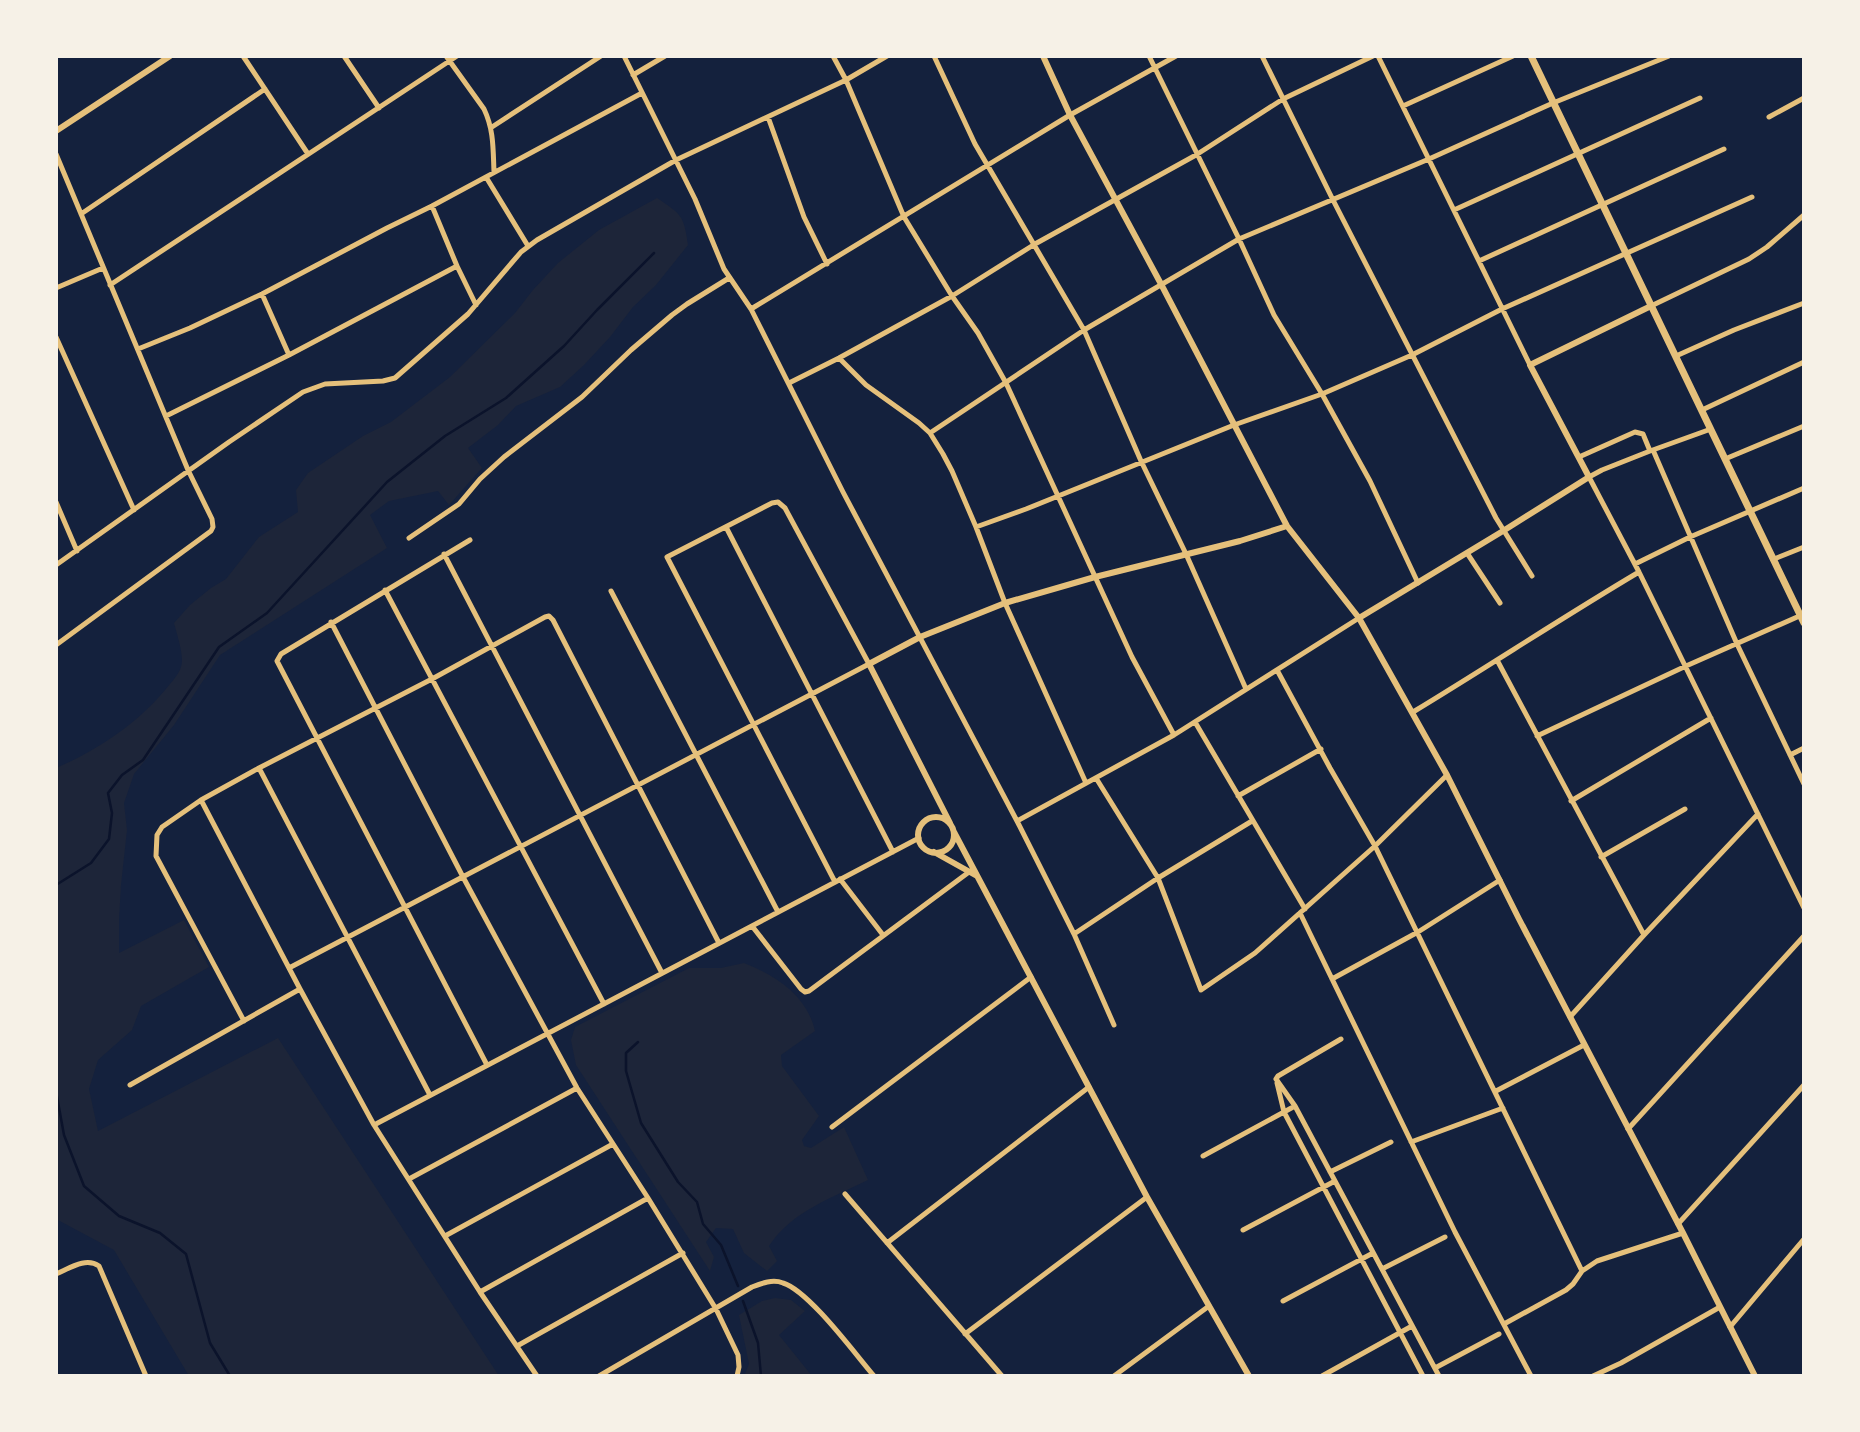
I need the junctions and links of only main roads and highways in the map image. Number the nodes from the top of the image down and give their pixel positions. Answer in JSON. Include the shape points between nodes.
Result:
{"nodes":[{"id":1,"x":1531,"y":56,"type":"edge"},
{"id":2,"x":1803,"y":618,"type":"edge"}],
"edges":[{"from":1,"to":2,"type":"main road"}]}
